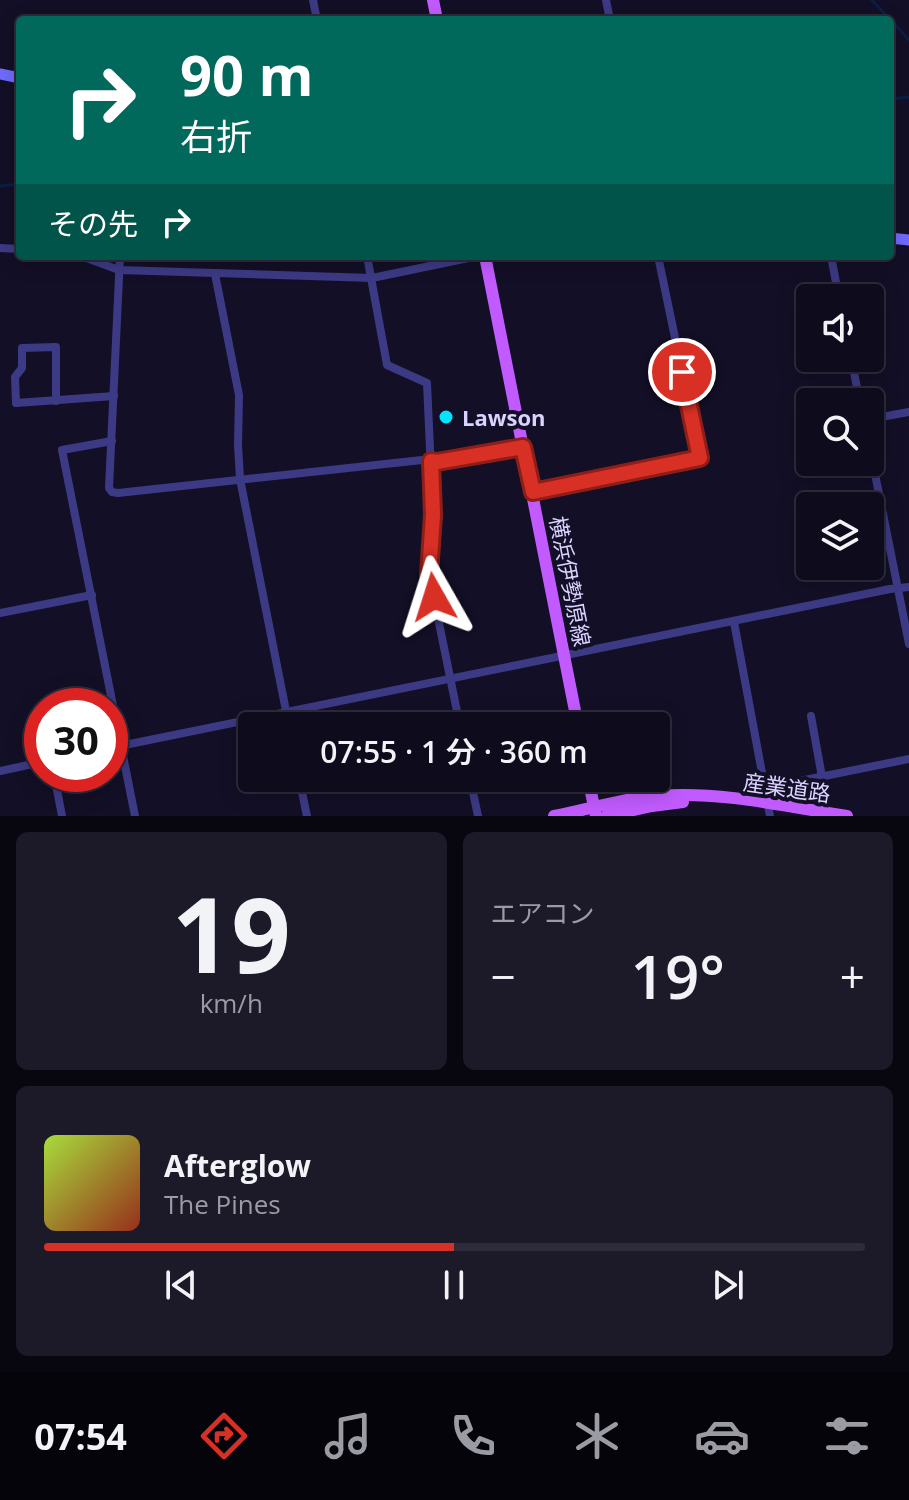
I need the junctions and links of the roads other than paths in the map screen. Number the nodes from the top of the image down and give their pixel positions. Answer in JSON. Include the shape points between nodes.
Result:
{"nodes":[{"id":1,"x":92,"y":260,"type":"edge"},
{"id":2,"x":120,"y":260,"type":"edge"},
{"id":3,"x":368,"y":260,"type":"edge"},
{"id":4,"x":459,"y":260,"type":"edge"},
{"id":5,"x":486,"y":260,"type":"edge"},
{"id":6,"x":659,"y":260,"type":"edge"},
{"id":7,"x":832,"y":260,"type":"edge"},
{"id":8,"x":119,"y":270,"type":"junction"},
{"id":9,"x":215,"y":274,"type":"junction"},
{"id":10,"x":372,"y":278,"type":"junction"},
{"id":11,"x":836,"y":284,"type":"edge"},
{"id":12,"x":114,"y":396,"type":"junction"},
{"id":13,"x":56,"y":401,"type":"junction"},
{"id":14,"x":909,"y":412,"type":"edge"},
{"id":15,"x":884,"y":416,"type":"edge"},
{"id":16,"x":112,"y":441,"type":"junction"},
{"id":17,"x":523,"y":447,"type":"junction"},
{"id":18,"x":431,"y":461,"type":"junction"},
{"id":19,"x":875,"y":476,"type":"edge"},
{"id":20,"x":240,"y":479,"type":"junction"},
{"id":21,"x":533,"y":492,"type":"junction"},
{"id":22,"x":909,"y":587,"type":"edge"},
{"id":23,"x":898,"y":588,"type":"junction"},
{"id":24,"x":92,"y":595,"type":"junction"},
{"id":25,"x":0,"y":613,"type":"edge"},
{"id":26,"x":734,"y":622,"type":"junction"},
{"id":27,"x":909,"y":644,"type":"edge"},
{"id":28,"x":565,"y":656,"type":"junction"},
{"id":29,"x":451,"y":680,"type":"junction"},
{"id":30,"x":110,"y":688,"type":"edge"},
{"id":31,"x":286,"y":712,"type":"joint"},
{"id":32,"x":457,"y":712,"type":"edge"},
{"id":33,"x":575,"y":712,"type":"edge"},
{"id":34,"x":811,"y":716,"type":"dead end"},
{"id":35,"x":238,"y":722,"type":"edge"},
{"id":36,"x":128,"y":745,"type":"edge"},
{"id":37,"x":909,"y":759,"type":"edge"},
{"id":38,"x":24,"y":766,"type":"edge"},
{"id":39,"x":0,"y":771,"type":"edge"},
{"id":40,"x":822,"y":777,"type":"junction"},
{"id":41,"x":128,"y":781,"type":"edge"},
{"id":42,"x":765,"y":788,"type":"junction"},
{"id":43,"x":57,"y":792,"type":"edge"},
{"id":44,"x":302,"y":792,"type":"edge"},
{"id":45,"x":473,"y":792,"type":"edge"},
{"id":46,"x":591,"y":792,"type":"edge"},
{"id":47,"x":721,"y":798,"type":"junction"},
{"id":48,"x":769,"y":809,"type":"edge"},
{"id":49,"x":595,"y":812,"type":"edge"},
{"id":50,"x":62,"y":816,"type":"edge"},
{"id":51,"x":135,"y":816,"type":"edge"},
{"id":52,"x":307,"y":816,"type":"edge"},
{"id":53,"x":478,"y":816,"type":"edge"},
{"id":54,"x":554,"y":816,"type":"edge"},
{"id":55,"x":606,"y":816,"type":"edge"},
{"id":56,"x":847,"y":816,"type":"edge"}],
"edges":[{"from":1,"to":8,"type":"street"},
{"from":2,"to":8,"type":"street"},
{"from":3,"to":10,"type":"street"},
{"from":4,"to":10,"type":"street"},
{"from":5,"to":17,"type":"main road","name":"横浜伊勢原線"},
{"from":6,"to":21,"type":"street","via":[[700,458]]},
{"from":7,"to":11,"type":"street"},
{"from":8,"to":9,"type":"street"},
{"from":8,"to":12,"type":"street"},
{"from":9,"to":10,"type":"street"},
{"from":9,"to":20,"type":"street","via":[[239,395]]},
{"from":10,"to":18,"type":"street","via":[[387,365],[427,383]]},
{"from":12,"to":13,"type":"street"},
{"from":12,"to":16,"type":"street"},
{"from":13,"to":13,"type":"street","via":[[16,403],[22,348],[56,347]]},
{"from":14,"to":15,"type":"street"},
{"from":16,"to":20,"type":"street","via":[[112,492]]},
{"from":16,"to":24,"type":"street","via":[[62,450]]},
{"from":17,"to":18,"type":"street"},
{"from":17,"to":21,"type":"main road","name":"横浜伊勢原線"},
{"from":18,"to":20,"type":"street"},
{"from":18,"to":29,"type":"street","via":[[429,574]]},
{"from":19,"to":23,"type":"street"},
{"from":20,"to":31,"type":"street"},
{"from":21,"to":28,"type":"main road","name":"横浜伊勢原線"},
{"from":22,"to":23,"type":"street"},
{"from":23,"to":26,"type":"street"},
{"from":23,"to":27,"type":"street"},
{"from":24,"to":25,"type":"street"},
{"from":24,"to":30,"type":"street"},
{"from":26,"to":28,"type":"street"},
{"from":26,"to":42,"type":"street"},
{"from":28,"to":29,"type":"street"},
{"from":28,"to":33,"type":"main road","name":"横浜伊勢原線"},
{"from":29,"to":31,"type":"street"},
{"from":29,"to":32,"type":"street"},
{"from":34,"to":40,"type":"street"},
{"from":35,"to":36,"type":"street"},
{"from":37,"to":40,"type":"street"},
{"from":38,"to":39,"type":"street"},
{"from":40,"to":42,"type":"street"},
{"from":41,"to":51,"type":"street"},
{"from":42,"to":48,"type":"street"},
{"from":43,"to":50,"type":"street"},
{"from":44,"to":52,"type":"street"},
{"from":45,"to":53,"type":"street"},
{"from":46,"to":49,"type":"main road"},
{"from":47,"to":48,"type":"main road","name":"産業道路"},
{"from":47,"to":49,"type":"main road","name":"産業道路","via":[[653,796]]},
{"from":47,"to":55,"type":"main road","name":"産業道路"},
{"from":48,"to":56,"type":"main road","name":"産業道路"},
{"from":49,"to":54,"type":"main road","name":"産業道路"}]}
